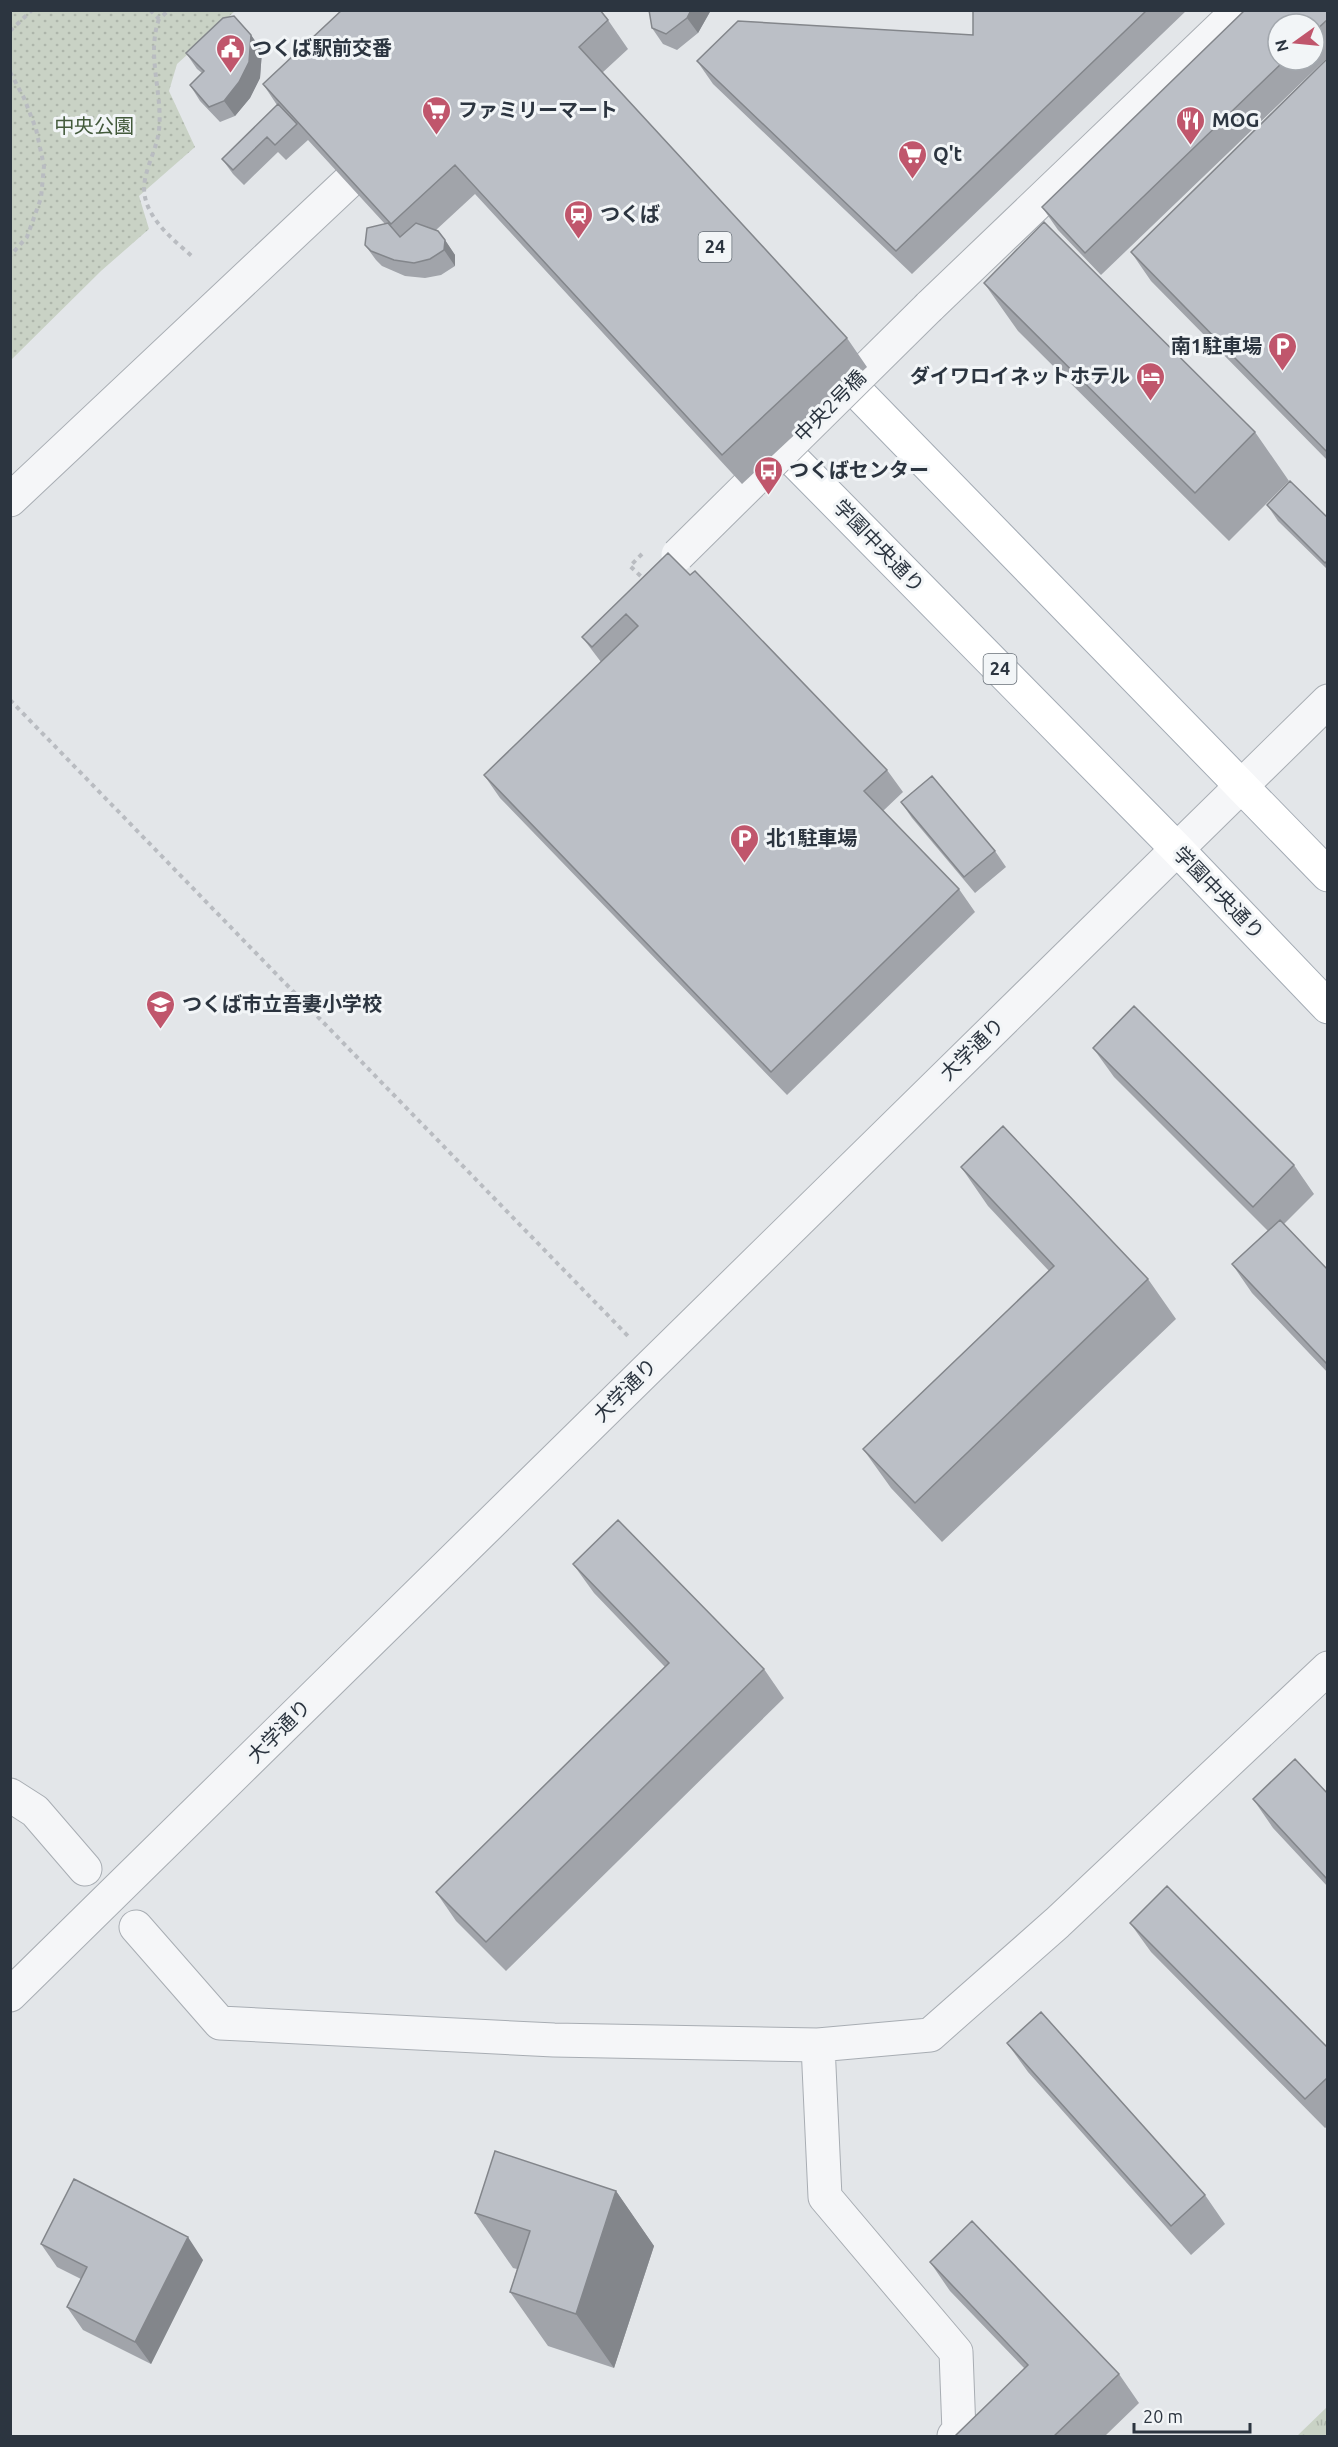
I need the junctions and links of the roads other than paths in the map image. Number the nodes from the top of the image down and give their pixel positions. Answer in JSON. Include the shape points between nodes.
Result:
{"nodes":[{"id":1,"x":1239,"y":10,"type":"edge"},
{"id":2,"x":402,"y":131,"type":"edge"},
{"id":3,"x":810,"y":343,"type":"edge"},
{"id":4,"x":741,"y":407,"type":"edge"},
{"id":5,"x":10,"y":500,"type":"edge"},
{"id":6,"x":667,"y":566,"type":"edge"},
{"id":7,"x":1328,"y":701,"type":"edge"},
{"id":8,"x":1240,"y":785,"type":"junction"},
{"id":9,"x":1176,"y":848,"type":"junction"},
{"id":10,"x":1328,"y":875,"type":"edge"},
{"id":11,"x":1328,"y":1007,"type":"edge"},
{"id":12,"x":1328,"y":1668,"type":"edge"},
{"id":13,"x":10,"y":1795,"type":"edge"},
{"id":14,"x":85,"y":1869,"type":"dead end"},
{"id":15,"x":136,"y":1927,"type":"dead end"},
{"id":16,"x":10,"y":1995,"type":"edge"},
{"id":17,"x":818,"y":2045,"type":"junction"},
{"id":18,"x":954,"y":2436,"type":"edge"}],
"edges":[{"from":1,"to":6,"type":"street","name":"中央2号橋","bridge":true,"via":[[929,307]]},
{"from":2,"to":5,"type":"street"},
{"from":3,"to":8,"type":"main road"},
{"from":4,"to":9,"type":"main road","name":"学園中央通り","number":"24"},
{"from":7,"to":8,"type":"street","name":"大学通り"},
{"from":8,"to":9,"type":"street","name":"大学通り"},
{"from":8,"to":10,"type":"main road"},
{"from":9,"to":11,"type":"main road","name":"学園中央通り","number":"24"},
{"from":9,"to":16,"type":"street","name":"大学通り"},
{"from":12,"to":17,"type":"street","via":[[1057,1923],[930,2035]]},
{"from":13,"to":14,"type":"street","via":[[34,1811]]},
{"from":15,"to":17,"type":"street","via":[[220,2023],[554,2040]]},
{"from":17,"to":18,"type":"street","via":[[825,2197],[956,2352],[959,2433]]}]}
